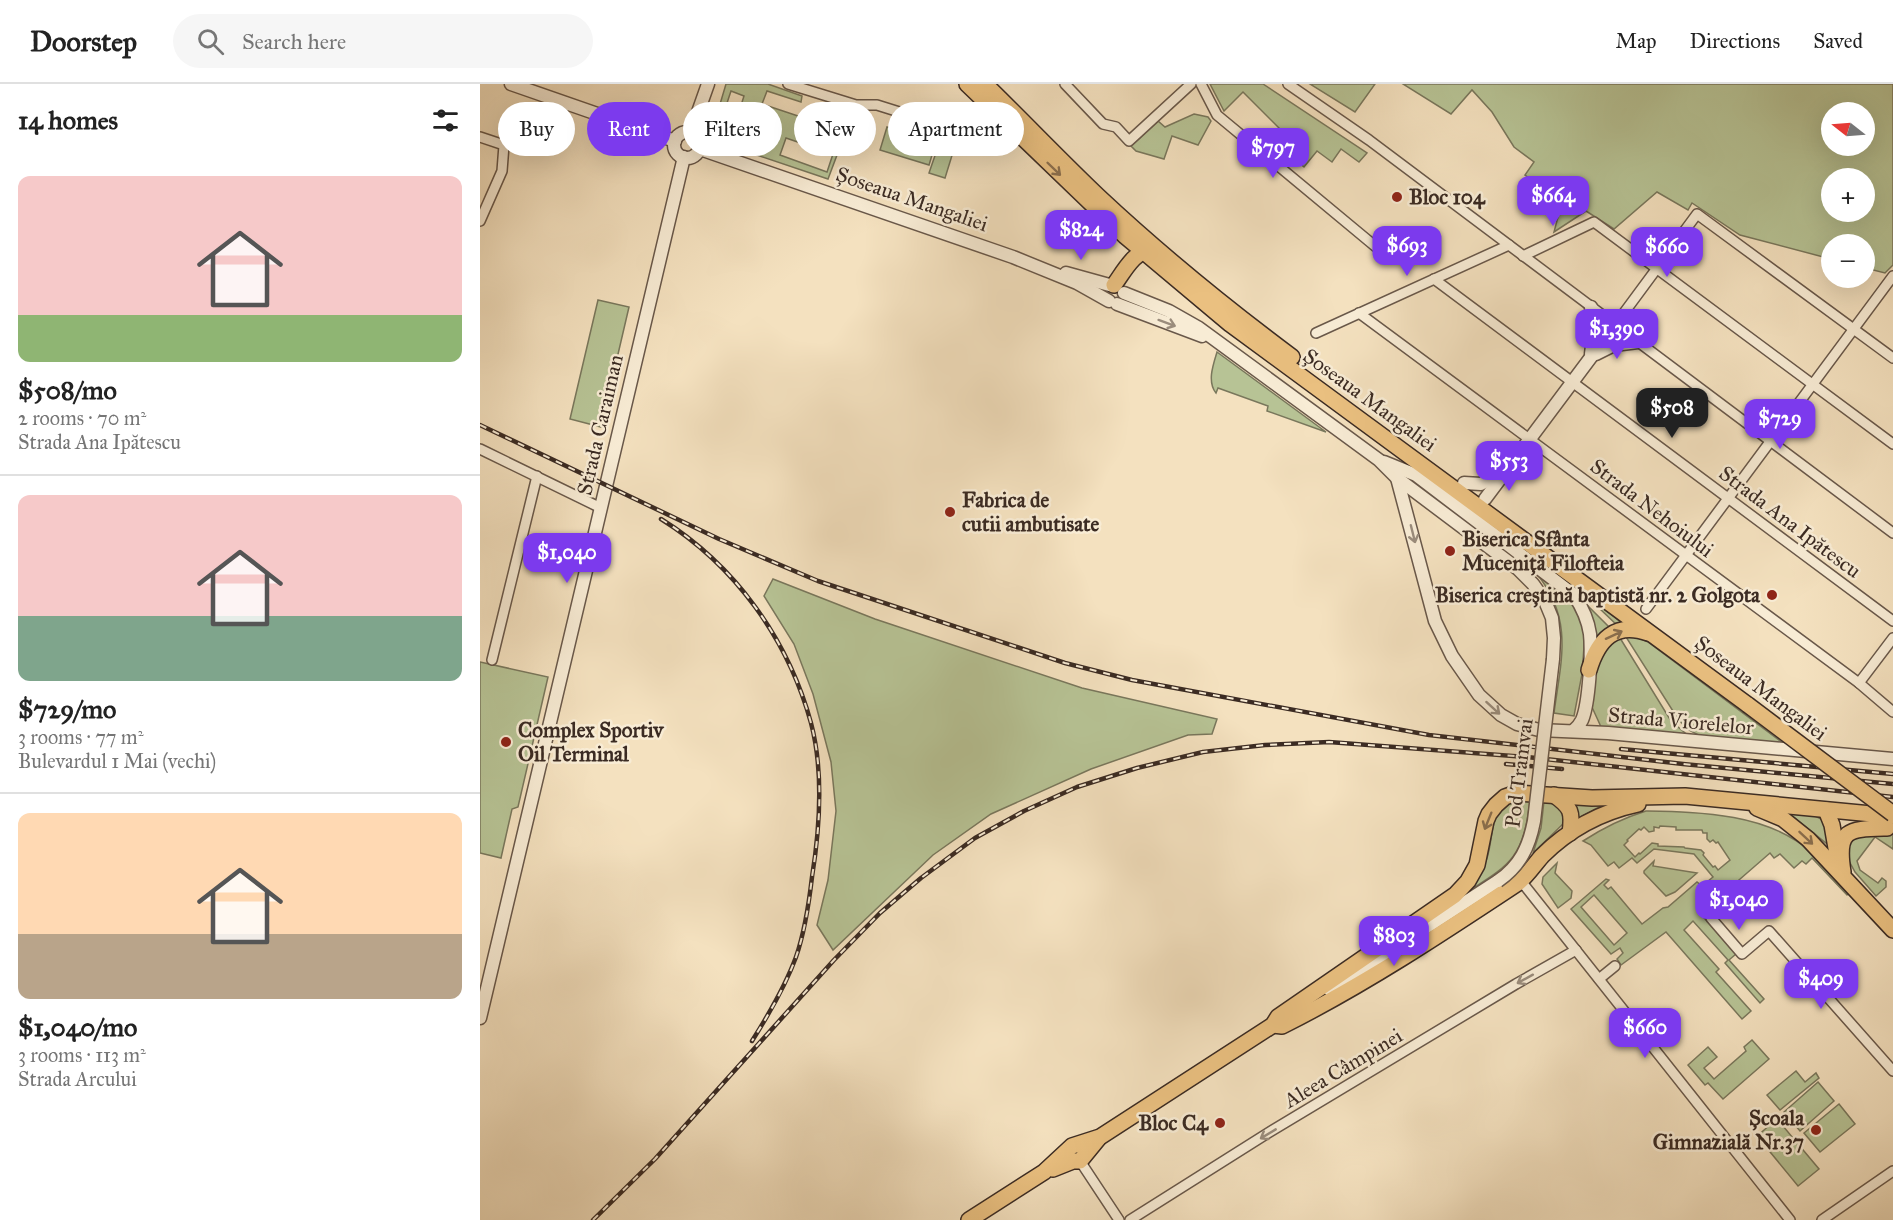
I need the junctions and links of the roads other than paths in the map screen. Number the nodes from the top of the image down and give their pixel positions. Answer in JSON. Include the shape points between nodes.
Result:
{"nodes":[{"id":1,"x":511,"y":84,"type":"edge"},
{"id":2,"x":708,"y":84,"type":"edge"},
{"id":3,"x":788,"y":84,"type":"edge"},
{"id":4,"x":967,"y":84,"type":"edge"},
{"id":5,"x":985,"y":84,"type":"edge"},
{"id":6,"x":1065,"y":84,"type":"edge"},
{"id":7,"x":1191,"y":84,"type":"edge"},
{"id":8,"x":1201,"y":84,"type":"edge"},
{"id":9,"x":1288,"y":84,"type":"edge"},
{"id":10,"x":702,"y":102,"type":"edge"},
{"id":11,"x":888,"y":108,"type":"edge"},
{"id":12,"x":683,"y":133,"type":"edge"},
{"id":13,"x":480,"y":137,"type":"edge"},
{"id":14,"x":675,"y":141,"type":"junction"},
{"id":15,"x":694,"y":156,"type":"edge"},
{"id":16,"x":723,"y":156,"type":"edge"},
{"id":17,"x":684,"y":158,"type":"junction"},
{"id":18,"x":480,"y":221,"type":"edge"},
{"id":19,"x":1509,"y":245,"type":"junction"},
{"id":20,"x":1146,"y":246,"type":"junction"},
{"id":21,"x":1376,"y":247,"type":"dead end"},
{"id":22,"x":1523,"y":256,"type":"junction"},
{"id":23,"x":1158,"y":264,"type":"junction"},
{"id":24,"x":1657,"y":268,"type":"junction"},
{"id":25,"x":1893,"y":276,"type":"edge"},
{"id":26,"x":1434,"y":279,"type":"junction"},
{"id":27,"x":1117,"y":293,"type":"junction"},
{"id":28,"x":1591,"y":307,"type":"junction"},
{"id":29,"x":1359,"y":313,"type":"junction"},
{"id":30,"x":1615,"y":325,"type":"junction"},
{"id":31,"x":1854,"y":329,"type":"junction"},
{"id":32,"x":1317,"y":333,"type":"dead end"},
{"id":33,"x":1638,"y":342,"type":"junction"},
{"id":34,"x":1590,"y":358,"type":"junction"},
{"id":35,"x":1893,"y":358,"type":"edge"},
{"id":36,"x":1572,"y":382,"type":"junction"},
{"id":37,"x":1812,"y":384,"type":"junction"},
{"id":38,"x":1529,"y":439,"type":"junction"},
{"id":39,"x":1770,"y":441,"type":"junction"},
{"id":40,"x":1893,"y":444,"type":"edge"},
{"id":41,"x":480,"y":448,"type":"edge"},
{"id":42,"x":1379,"y":460,"type":"junction"},
{"id":43,"x":1508,"y":467,"type":"junction"},
{"id":44,"x":537,"y":476,"type":"junction"},
{"id":45,"x":1398,"y":478,"type":"junction"},
{"id":46,"x":1464,"y":483,"type":"junction"},
{"id":47,"x":1728,"y":498,"type":"junction"},
{"id":48,"x":1485,"y":499,"type":"junction"},
{"id":49,"x":601,"y":508,"type":"junction"},
{"id":50,"x":1893,"y":533,"type":"edge"},
{"id":51,"x":1686,"y":555,"type":"junction"},
{"id":52,"x":1646,"y":609,"type":"dead end"},
{"id":53,"x":1893,"y":621,"type":"edge"},
{"id":54,"x":1656,"y":636,"type":"junction"},
{"id":55,"x":1893,"y":638,"type":"edge"},
{"id":56,"x":1553,"y":659,"type":"joint"},
{"id":57,"x":492,"y":660,"type":"dead end"},
{"id":58,"x":1589,"y":670,"type":"junction"},
{"id":59,"x":1859,"y":683,"type":"junction"},
{"id":60,"x":1750,"y":702,"type":"junction"},
{"id":61,"x":1586,"y":704,"type":"junction"},
{"id":62,"x":1893,"y":712,"type":"edge"},
{"id":63,"x":1573,"y":731,"type":"junction"},
{"id":64,"x":1608,"y":733,"type":"junction"},
{"id":65,"x":1893,"y":759,"type":"edge"},
{"id":66,"x":1554,"y":795,"type":"junction"},
{"id":67,"x":1685,"y":796,"type":"junction"},
{"id":68,"x":1893,"y":805,"type":"edge"},
{"id":69,"x":1826,"y":810,"type":"junction"},
{"id":70,"x":1785,"y":813,"type":"junction"},
{"id":71,"x":1892,"y":822,"type":"edge"},
{"id":72,"x":1570,"y":833,"type":"junction"},
{"id":73,"x":1843,"y":872,"type":"junction"},
{"id":74,"x":1521,"y":881,"type":"junction"},
{"id":75,"x":1851,"y":886,"type":"junction"},
{"id":76,"x":1711,"y":918,"type":"dead end"},
{"id":77,"x":1893,"y":930,"type":"edge"},
{"id":78,"x":1576,"y":950,"type":"junction"},
{"id":79,"x":1615,"y":966,"type":"dead end"},
{"id":80,"x":1599,"y":979,"type":"junction"},
{"id":81,"x":480,"y":1018,"type":"edge"},
{"id":82,"x":1273,"y":1026,"type":"junction"},
{"id":83,"x":1893,"y":1071,"type":"edge"},
{"id":84,"x":1077,"y":1155,"type":"junction"},
{"id":85,"x":1893,"y":1171,"type":"edge"},
{"id":86,"x":969,"y":1220,"type":"edge"},
{"id":87,"x":1119,"y":1220,"type":"edge"},
{"id":88,"x":1130,"y":1220,"type":"edge"},
{"id":89,"x":1790,"y":1220,"type":"edge"},
{"id":90,"x":1822,"y":1220,"type":"edge"}],
"edges":[{"from":1,"to":14,"type":"street"},
{"from":2,"to":10,"type":"street"},
{"from":3,"to":11,"type":"street","via":[[856,105]]},
{"from":4,"to":20,"type":"main road","one_way":true,"via":[[1046,162]]},
{"from":5,"to":20,"type":"main road"},
{"from":6,"to":7,"type":"street","via":[[1103,124],[1116,127],[1129,141]]},
{"from":8,"to":21,"type":"street","via":[[1217,115]]},
{"from":9,"to":19,"type":"street"},
{"from":12,"to":14,"type":"street"},
{"from":13,"to":18,"type":"street","via":[[504,145],[502,171]]},
{"from":14,"to":17,"type":"street","via":[[676,151]]},
{"from":15,"to":17,"type":"street"},
{"from":16,"to":27,"type":"street","name":"Șoseaua Mangaliei","via":[[974,242],[1077,283]]},
{"from":17,"to":49,"type":"street","name":"Strada Caraiman"},
{"from":19,"to":22,"type":"street"},
{"from":19,"to":26,"type":"street"},
{"from":20,"to":23,"type":"main road","name":"Șoseaua Mangaliei"},
{"from":20,"to":27,"type":"main road","via":[[1136,256]]},
{"from":20,"to":46,"type":"main road","name":"Șoseaua Mangaliei"},
{"from":22,"to":24,"type":"street","via":[[1594,222]]},
{"from":22,"to":28,"type":"street"},
{"from":23,"to":27,"type":"main road","via":[[1149,264],[1136,272]]},
{"from":23,"to":54,"type":"main road","name":"Șoseaua Mangaliei","via":[[1276,358]]},
{"from":24,"to":30,"type":"street"},
{"from":24,"to":31,"type":"street","via":[[1697,214]]},
{"from":24,"to":37,"type":"street"},
{"from":25,"to":31,"type":"street"},
{"from":26,"to":29,"type":"street"},
{"from":26,"to":36,"type":"street","name":"Strada Ana Ipătescu"},
{"from":27,"to":42,"type":"street","name":"Șoseaua Mangaliei","via":[[1217,341]]},
{"from":28,"to":30,"type":"street"},
{"from":28,"to":34,"type":"street","via":[[1594,330]]},
{"from":29,"to":32,"type":"street"},
{"from":29,"to":38,"type":"street","name":"Strada Nehoiului"},
{"from":30,"to":33,"type":"street"},
{"from":30,"to":34,"type":"street"},
{"from":31,"to":35,"type":"street"},
{"from":31,"to":37,"type":"street"},
{"from":33,"to":34,"type":"street","via":[[1614,345]]},
{"from":33,"to":39,"type":"street"},
{"from":34,"to":36,"type":"street"},
{"from":36,"to":38,"type":"street"},
{"from":36,"to":47,"type":"street","name":"Strada Ana Ipătescu"},
{"from":37,"to":39,"type":"street"},
{"from":37,"to":40,"type":"street"},
{"from":38,"to":43,"type":"street"},
{"from":38,"to":51,"type":"street","name":"Strada Nehoiului"},
{"from":39,"to":47,"type":"street"},
{"from":39,"to":50,"type":"street"},
{"from":41,"to":44,"type":"street"},
{"from":42,"to":45,"type":"street","name":"Șoseaua Mangaliei"},
{"from":42,"to":58,"type":"street","via":[[1416,475],[1574,595],[1583,609],[1590,634]]},
{"from":43,"to":46,"type":"street","via":[[1481,484]]},
{"from":43,"to":48,"type":"street"},
{"from":44,"to":49,"type":"street"},
{"from":44,"to":57,"type":"street"},
{"from":45,"to":56,"type":"street","name":"Șoseaua Mangaliei","via":[[1533,584],[1552,618]]},
{"from":45,"to":63,"type":"street","name":"Strada Viorelelor","one_way":true,"via":[[1435,621],[1452,656],[1479,695],[1501,715],[1539,730]]},
{"from":46,"to":48,"type":"main road","name":"Șoseaua Mangaliei"},
{"from":47,"to":51,"type":"street"},
{"from":47,"to":53,"type":"street","name":"Strada Ana Ipătescu"},
{"from":48,"to":60,"type":"main road","name":"Șoseaua Mangaliei"},
{"from":49,"to":81,"type":"street","name":"Strada Caraiman"},
{"from":51,"to":52,"type":"street"},
{"from":51,"to":59,"type":"street","name":"Strada Nehoiului"},
{"from":58,"to":54,"type":"main road","one_way":true,"via":[[1600,644],[1612,634],[1634,629]]},
{"from":54,"to":60,"type":"main road","name":"Șoseaua Mangaliei"},
{"from":55,"to":59,"type":"street"},
{"from":56,"to":82,"type":"street","name":"Pod Tramvai","bridge":true,"via":[[1534,821],[1531,838],[1518,862],[1498,881]]},
{"from":58,"to":61,"type":"street"},
{"from":59,"to":62,"type":"street","name":"Strada Nehoiului"},
{"from":60,"to":68,"type":"main road","name":"Șoseaua Mangaliei"},
{"from":60,"to":71,"type":"main road","name":"Șoseaua Mangaliei","bridge":true},
{"from":61,"to":63,"type":"street","via":[[1582,720]]},
{"from":61,"to":64,"type":"street","via":[[1594,725]]},
{"from":63,"to":64,"type":"street","name":"Strada Viorelelor"},
{"from":64,"to":65,"type":"street","name":"Strada Viorelelor"},
{"from":66,"to":67,"type":"main road"},
{"from":66,"to":72,"type":"main road","via":[[1571,812]]},
{"from":66,"to":82,"type":"main road","one_way":true,"via":[[1516,793],[1505,797],[1486,821],[1477,865],[1455,895],[1278,1017]]},
{"from":67,"to":70,"type":"main road","via":[[1716,798]]},
{"from":67,"to":72,"type":"main road","via":[[1615,810]]},
{"from":69,"to":70,"type":"main road"},
{"from":69,"to":71,"type":"main road"},
{"from":69,"to":73,"type":"main road"},
{"from":70,"to":75,"type":"main road","one_way":true},
{"from":71,"to":73,"type":"main road","via":[[1849,832],[1841,850]]},
{"from":72,"to":74,"type":"main road","via":[[1541,857]]},
{"from":73,"to":75,"type":"main road"},
{"from":74,"to":78,"type":"street"},
{"from":74,"to":82,"type":"main road","via":[[1329,1002],[1282,1026]]},
{"from":75,"to":77,"type":"main road"},
{"from":76,"to":83,"type":"street","via":[[1742,954],[1769,931]]},
{"from":78,"to":80,"type":"street"},
{"from":78,"to":88,"type":"street","name":"Aleea Câmpinei","one_way":true},
{"from":79,"to":80,"type":"street"},
{"from":80,"to":89,"type":"street"},
{"from":82,"to":84,"type":"main road"},
{"from":84,"to":86,"type":"main road"},
{"from":84,"to":87,"type":"street"},
{"from":85,"to":90,"type":"street"}]}
